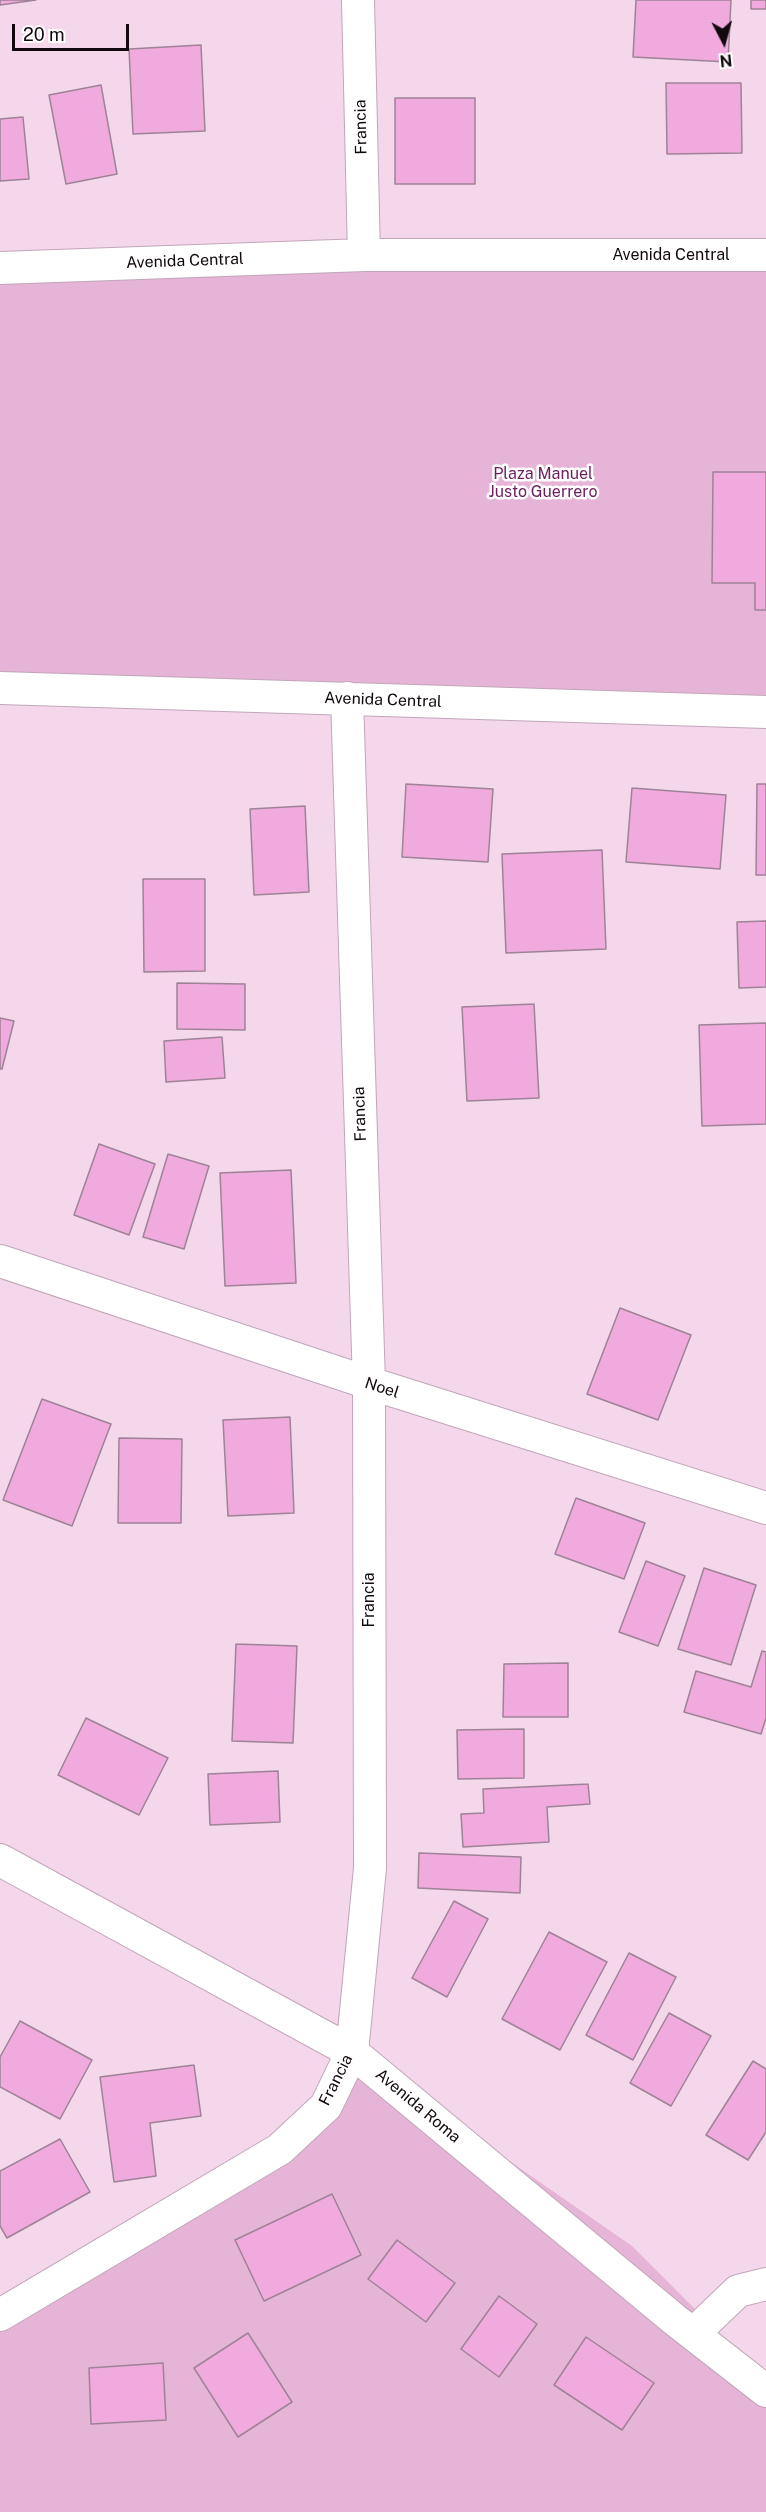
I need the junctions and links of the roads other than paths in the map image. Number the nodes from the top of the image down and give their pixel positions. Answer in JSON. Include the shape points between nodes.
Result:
{"nodes":[{"id":1,"x":358,"y":0,"type":"edge"},
{"id":2,"x":364,"y":255,"type":"junction"},
{"id":3,"x":766,"y":255,"type":"edge"},
{"id":4,"x":0,"y":268,"type":"edge"},
{"id":5,"x":0,"y":688,"type":"edge"},
{"id":6,"x":347,"y":698,"type":"junction"},
{"id":7,"x":766,"y":712,"type":"edge"},
{"id":8,"x":0,"y":1261,"type":"edge"},
{"id":9,"x":369,"y":1383,"type":"junction"},
{"id":10,"x":766,"y":1508,"type":"edge"},
{"id":11,"x":0,"y":1860,"type":"edge"},
{"id":12,"x":352,"y":2052,"type":"junction"},
{"id":13,"x":766,"y":2284,"type":"edge"},
{"id":14,"x":0,"y":2315,"type":"edge"},
{"id":15,"x":693,"y":2334,"type":"junction"},
{"id":16,"x":766,"y":2391,"type":"edge"}],
"edges":[{"from":1,"to":2,"type":"street","name":"Francia"},
{"from":2,"to":3,"type":"street","name":"Avenida Central"},
{"from":2,"to":4,"type":"street","name":"Avenida Central"},
{"from":5,"to":6,"type":"street","name":"Avenida Central"},
{"from":6,"to":7,"type":"street","name":"Avenida Central"},
{"from":6,"to":9,"type":"street","name":"Francia"},
{"from":8,"to":9,"type":"street","name":"Noel"},
{"from":9,"to":10,"type":"street","name":"Noel"},
{"from":9,"to":12,"type":"street","name":"Francia","via":[[370,1868]]},
{"from":11,"to":12,"type":"street","name":"Avenida Roma"},
{"from":12,"to":14,"type":"street","name":"Francia","via":[[326,2106],[280,2149]]},
{"from":12,"to":15,"type":"street","name":"Avenida Roma"},
{"from":13,"to":15,"type":"street","via":[[738,2291]]},
{"from":15,"to":16,"type":"street","name":"Avenida Roma"}]}
